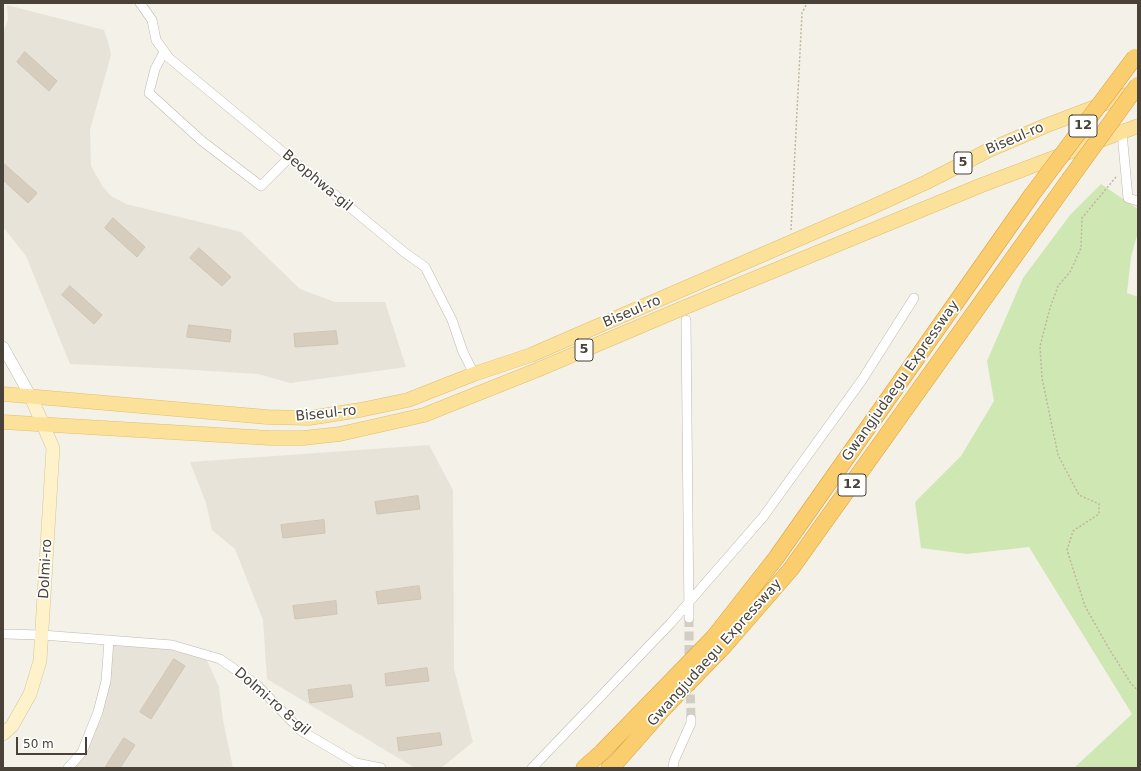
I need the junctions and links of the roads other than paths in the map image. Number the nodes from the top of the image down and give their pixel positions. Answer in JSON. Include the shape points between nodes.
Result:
{"nodes":[{"id":1,"x":140,"y":3,"type":"edge"},
{"id":2,"x":164,"y":52,"type":"junction"},
{"id":3,"x":1136,"y":55,"type":"edge"},
{"id":4,"x":1138,"y":84,"type":"edge"},
{"id":5,"x":1138,"y":91,"type":"edge"},
{"id":6,"x":1138,"y":126,"type":"edge"},
{"id":7,"x":1122,"y":133,"type":"junction"},
{"id":8,"x":289,"y":158,"type":"junction"},
{"id":9,"x":1138,"y":201,"type":"edge"},
{"id":10,"x":914,"y":298,"type":"dead end"},
{"id":11,"x":686,"y":320,"type":"dead end"},
{"id":12,"x":3,"y":347,"type":"edge"},
{"id":13,"x":474,"y":374,"type":"junction"},
{"id":14,"x":3,"y":394,"type":"edge"},
{"id":15,"x":31,"y":397,"type":"junction"},
{"id":16,"x":3,"y":422,"type":"edge"},
{"id":17,"x":43,"y":425,"type":"junction"},
{"id":18,"x":688,"y":604,"type":"junction"},
{"id":19,"x":689,"y":618,"type":"tunnel mouth"},
{"id":20,"x":3,"y":634,"type":"edge"},
{"id":21,"x":42,"y":635,"type":"junction"},
{"id":22,"x":109,"y":640,"type":"junction"},
{"id":23,"x":690,"y":719,"type":"tunnel mouth"},
{"id":24,"x":3,"y":734,"type":"edge"},
{"id":25,"x":534,"y":766,"type":"edge"},
{"id":26,"x":68,"y":768,"type":"edge"},
{"id":27,"x":381,"y":768,"type":"edge"},
{"id":28,"x":584,"y":768,"type":"edge"},
{"id":29,"x":609,"y":768,"type":"edge"},
{"id":30,"x":673,"y":768,"type":"edge"}],
"edges":[{"from":1,"to":2,"type":"street","name":"Beophwa-gil","via":[[152,20],[156,40]]},
{"from":2,"to":8,"type":"street","name":"Beophwa-gil"},
{"from":2,"to":8,"type":"street","via":[[155,70],[149,93],[202,141],[261,186]]},
{"from":3,"to":28,"type":"highway","name":"Gwangjudaegu Expressway","number":"12","bridge":true,"via":[[1031,196],[776,558],[714,637],[608,747]]},
{"from":4,"to":29,"type":"highway","name":"Gwangjudaegu Expressway","number":"12","bridge":true,"via":[[791,569],[725,645]]},
{"from":5,"to":13,"type":"main road","name":"Biseul-ro","number":"5","via":[[988,150],[878,205],[531,355]]},
{"from":6,"to":7,"type":"main road","name":"Biseul-ro","number":"5"},
{"from":7,"to":9,"type":"street","via":[[1128,198]]},
{"from":7,"to":17,"type":"main road","name":"Biseul-ro","number":"5","via":[[975,188],[424,415],[340,434],[302,438]]},
{"from":8,"to":13,"type":"street","name":"Beophwa-gil","via":[[425,267],[452,320]]},
{"from":10,"to":18,"type":"street","via":[[862,380],[763,517]]},
{"from":11,"to":18,"type":"street"},
{"from":12,"to":15,"type":"street"},
{"from":13,"to":15,"type":"main road","name":"Biseul-ro","number":"5","via":[[408,400],[309,418],[267,418]]},
{"from":14,"to":15,"type":"main road","name":"Biseul-ro","number":"5"},
{"from":15,"to":17,"type":"main road","name":"Dolmi-ro"},
{"from":16,"to":17,"type":"main road","name":"Biseul-ro","number":"5"},
{"from":17,"to":21,"type":"main road","name":"Dolmi-ro","via":[[53,448]]},
{"from":18,"to":19,"type":"street"},
{"from":18,"to":25,"type":"street"},
{"from":20,"to":21,"type":"street","name":"Dolmi-ro 8-gil"},
{"from":21,"to":22,"type":"street","name":"Dolmi-ro 8-gil"},
{"from":21,"to":24,"type":"main road","name":"Dolmi-ro","via":[[40,661],[30,694],[12,726]]},
{"from":22,"to":26,"type":"street","via":[[106,681],[98,712],[82,752]]},
{"from":22,"to":27,"type":"street","name":"Dolmi-ro 8-gil","via":[[172,645],[220,659],[257,685],[300,730],[356,763]]},
{"from":23,"to":30,"type":"street","via":[[691,724]]}]}
